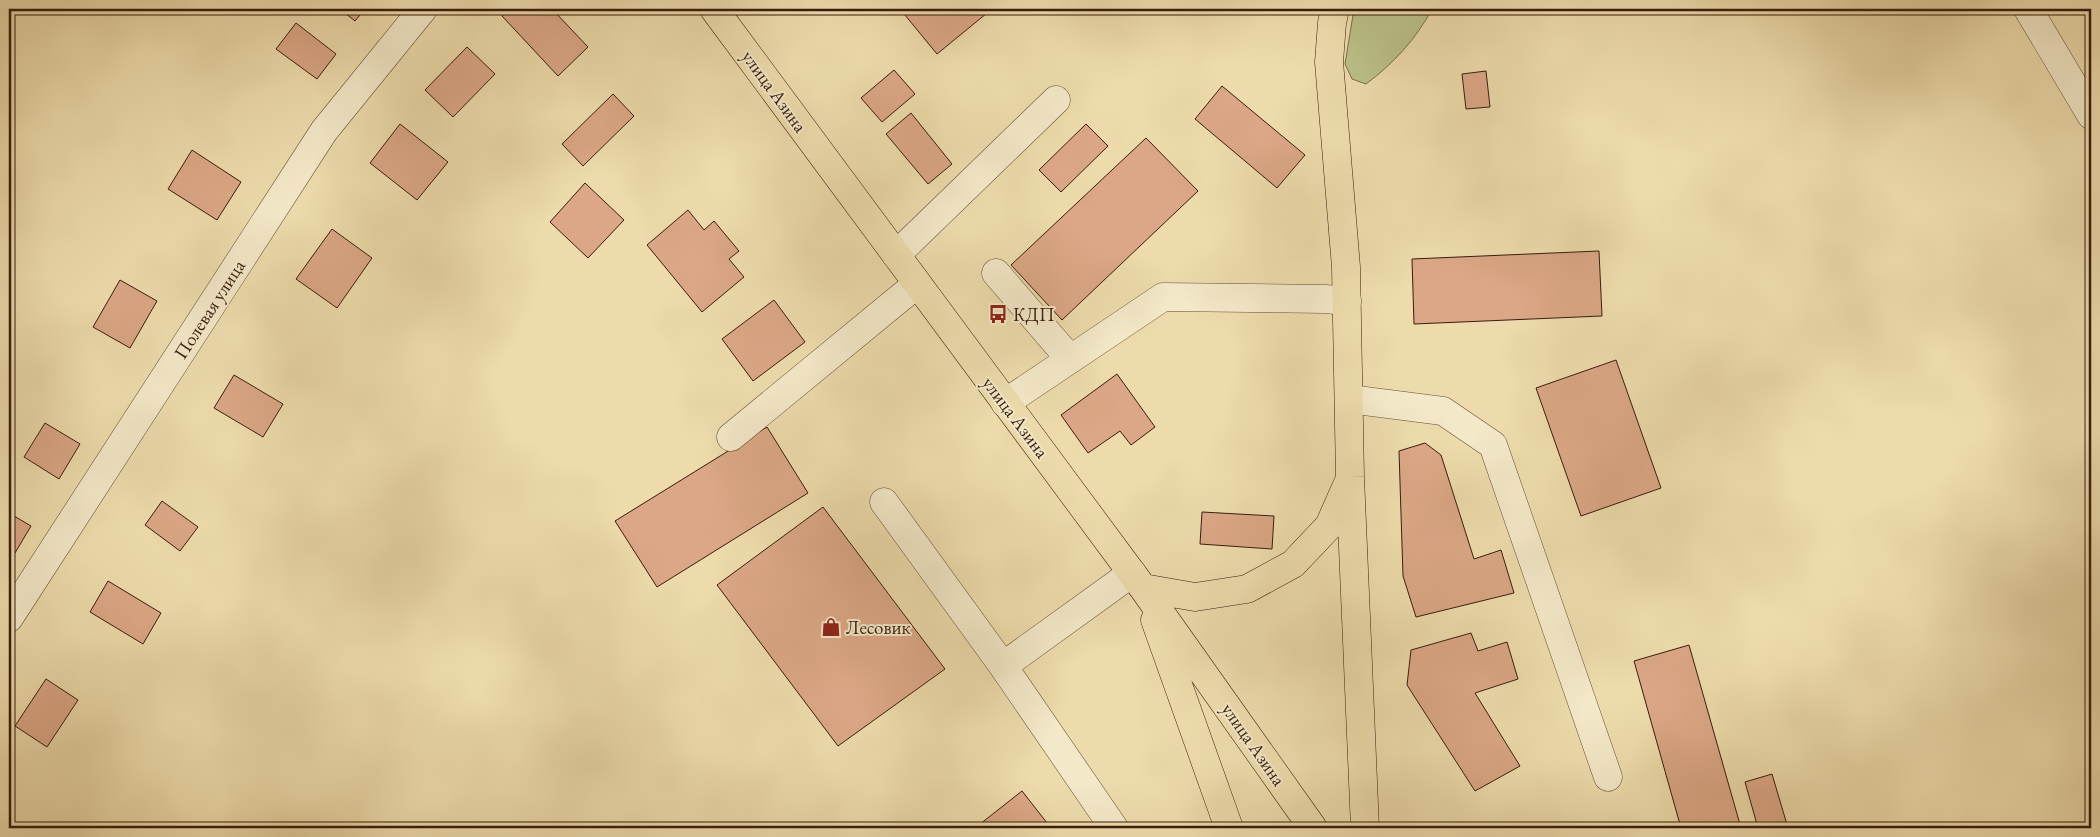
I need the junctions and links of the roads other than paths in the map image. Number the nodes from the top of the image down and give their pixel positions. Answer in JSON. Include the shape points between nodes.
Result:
{"nodes":[{"id":1,"x":423,"y":9,"type":"edge"},
{"id":2,"x":714,"y":9,"type":"edge"},
{"id":3,"x":1335,"y":9,"type":"edge"},
{"id":4,"x":2028,"y":9,"type":"edge"},
{"id":5,"x":1056,"y":100,"type":"dead end"},
{"id":6,"x":2091,"y":115,"type":"edge"},
{"id":7,"x":896,"y":255,"type":"junction"},
{"id":8,"x":996,"y":273,"type":"dead end"},
{"id":9,"x":917,"y":284,"type":"junction"},
{"id":10,"x":1347,"y":301,"type":"junction"},
{"id":11,"x":1070,"y":360,"type":"junction"},
{"id":12,"x":1349,"y":398,"type":"junction"},
{"id":13,"x":1005,"y":403,"type":"junction"},
{"id":14,"x":731,"y":437,"type":"dead end"},
{"id":15,"x":1350,"y":477,"type":"junction"},
{"id":16,"x":884,"y":502,"type":"dead end"},
{"id":17,"x":1138,"y":581,"type":"junction"},
{"id":18,"x":9,"y":618,"type":"edge"},
{"id":19,"x":1003,"y":666,"type":"junction"},
{"id":20,"x":1608,"y":777,"type":"dead end"},
{"id":21,"x":1114,"y":828,"type":"edge"},
{"id":22,"x":1229,"y":828,"type":"edge"},
{"id":23,"x":1313,"y":828,"type":"edge"},
{"id":24,"x":1365,"y":828,"type":"edge"}],
"edges":[{"from":1,"to":18,"type":"street","name":"Полевая улица","via":[[324,131]]},
{"from":2,"to":7,"type":"main road","name":"улица Азина"},
{"from":3,"to":10,"type":"main road","via":[[1329,62]]},
{"from":4,"to":6,"type":"street"},
{"from":5,"to":7,"type":"street"},
{"from":7,"to":9,"type":"main road","name":"улица Азина"},
{"from":8,"to":11,"type":"street"},
{"from":9,"to":13,"type":"main road","name":"улица Азина"},
{"from":9,"to":14,"type":"street"},
{"from":10,"to":11,"type":"street","via":[[1163,297]]},
{"from":10,"to":12,"type":"main road"},
{"from":11,"to":13,"type":"street"},
{"from":12,"to":15,"type":"main road"},
{"from":12,"to":20,"type":"street","via":[[1443,411],[1493,445]]},
{"from":13,"to":17,"type":"main road","name":"улица Азина"},
{"from":15,"to":17,"type":"main road","via":[[1329,526],[1293,564],[1247,589],[1195,597]]},
{"from":15,"to":24,"type":"main road"},
{"from":16,"to":19,"type":"street"},
{"from":17,"to":19,"type":"street"},
{"from":17,"to":22,"type":"main road"},
{"from":17,"to":23,"type":"main road","name":"улица Азина"},
{"from":19,"to":21,"type":"street"}]}
